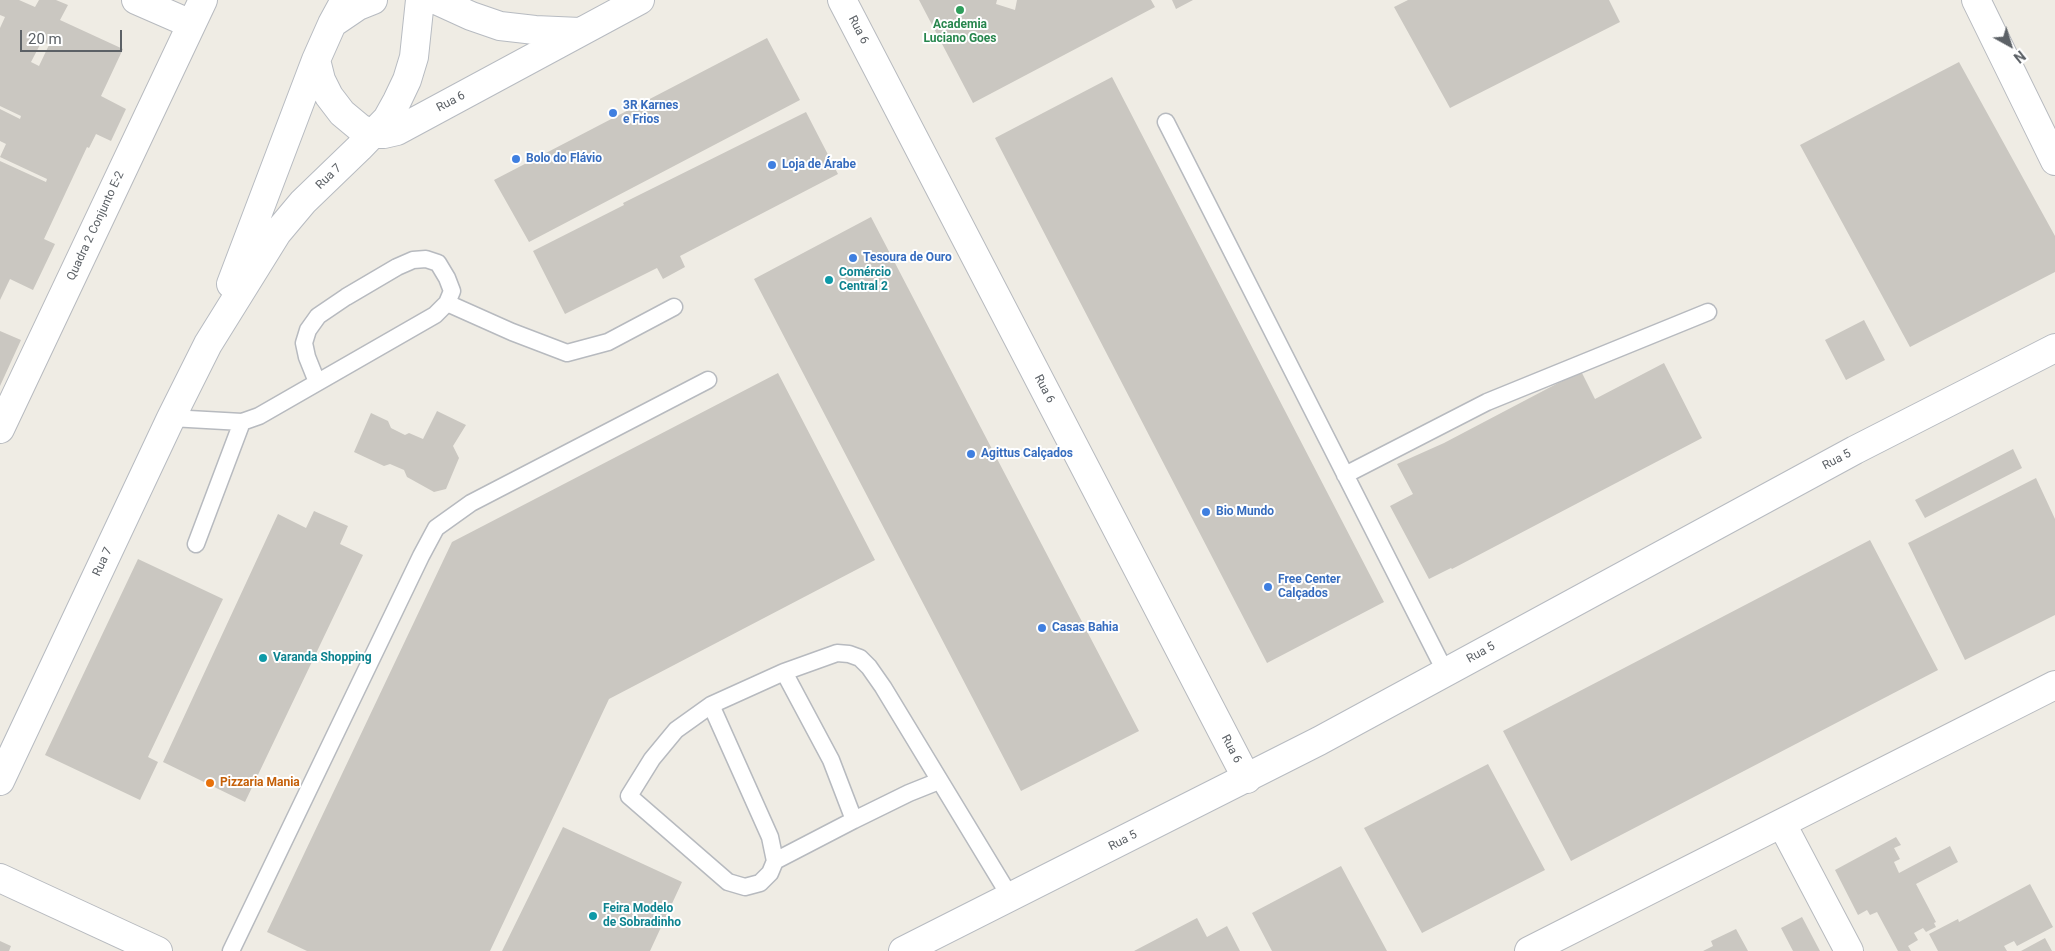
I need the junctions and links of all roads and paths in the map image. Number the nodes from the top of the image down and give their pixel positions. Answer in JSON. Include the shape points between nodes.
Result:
{"nodes":[{"id":1,"x":136,"y":0,"type":"edge"},
{"id":2,"x":345,"y":0,"type":"edge"},
{"id":3,"x":373,"y":0,"type":"edge"},
{"id":4,"x":420,"y":0,"type":"edge"},
{"id":5,"x":436,"y":0,"type":"edge"},
{"id":6,"x":640,"y":0,"type":"edge"},
{"id":7,"x":842,"y":0,"type":"edge"},
{"id":8,"x":1976,"y":0,"type":"edge"},
{"id":9,"x":197,"y":12,"type":"edge"},
{"id":10,"x":332,"y":24,"type":"junction"},
{"id":11,"x":580,"y":32,"type":"junction"},
{"id":12,"x":316,"y":60,"type":"junction"},
{"id":13,"x":1166,"y":122,"type":"dead end"},
{"id":14,"x":372,"y":134,"type":"junction"},
{"id":15,"x":2055,"y":161,"type":"edge"},
{"id":16,"x":447,"y":303,"type":"junction"},
{"id":17,"x":674,"y":307,"type":"dead end"},
{"id":18,"x":1708,"y":312,"type":"dead end"},
{"id":19,"x":208,"y":344,"type":"junction"},
{"id":20,"x":2055,"y":348,"type":"edge"},
{"id":21,"x":708,"y":380,"type":"dead end"},
{"id":22,"x":317,"y":382,"type":"junction"},
{"id":23,"x":171,"y":418,"type":"junction"},
{"id":24,"x":242,"y":422,"type":"junction"},
{"id":25,"x":0,"y":429,"type":"edge"},
{"id":26,"x":1345,"y":475,"type":"junction"},
{"id":27,"x":196,"y":544,"type":"dead end"},
{"id":28,"x":784,"y":672,"type":"junction"},
{"id":29,"x":1446,"y":673,"type":"junction"},
{"id":30,"x":2055,"y":685,"type":"edge"},
{"id":31,"x":711,"y":705,"type":"junction"},
{"id":32,"x":1247,"y":779,"type":"junction"},
{"id":33,"x":0,"y":781,"type":"edge"},
{"id":34,"x":939,"y":781,"type":"junction"},
{"id":35,"x":854,"y":820,"type":"junction"},
{"id":36,"x":1782,"y":824,"type":"junction"},
{"id":37,"x":775,"y":861,"type":"junction"},
{"id":38,"x":0,"y":878,"type":"edge"},
{"id":39,"x":1011,"y":898,"type":"junction"},
{"id":40,"x":158,"y":951,"type":"edge"},
{"id":41,"x":231,"y":951,"type":"edge"},
{"id":42,"x":903,"y":951,"type":"edge"},
{"id":43,"x":1529,"y":951,"type":"edge"},
{"id":44,"x":1849,"y":951,"type":"edge"}],
"edges":[{"from":1,"to":9,"type":"street"},
{"from":2,"to":10,"type":"street","name":"Rua 7"},
{"from":3,"to":10,"type":"street"},
{"from":4,"to":14,"type":"street","name":"Rua 7","via":[[414,57],[407,80],[387,119]]},
{"from":5,"to":11,"type":"street","via":[[500,26]]},
{"from":6,"to":11,"type":"street","name":"Rua 6"},
{"from":7,"to":32,"type":"street","name":"Rua 6"},
{"from":8,"to":15,"type":"street"},
{"from":9,"to":25,"type":"street","name":"Quadra 2 Conjunto E-2"},
{"from":10,"to":12,"type":"street","name":"Rua 7"},
{"from":11,"to":14,"type":"street","name":"Rua 6","via":[[397,131]]},
{"from":12,"to":14,"type":"street","via":[[329,96],[342,113]]},
{"from":12,"to":19,"type":"street","name":"Rua 7"},
{"from":13,"to":26,"type":"lane"},
{"from":14,"to":19,"type":"street","name":"Rua 7","via":[[303,202],[277,233]]},
{"from":16,"to":17,"type":"lane","via":[[567,353],[608,342]]},
{"from":16,"to":22,"type":"lane","via":[[435,315]]},
{"from":16,"to":22,"type":"lane","via":[[452,291],[448,278],[438,263],[426,259],[397,267],[346,297],[318,316],[308,330],[304,343]]},
{"from":18,"to":26,"type":"lane","via":[[1487,402]]},
{"from":19,"to":23,"type":"street","name":"Rua 7"},
{"from":20,"to":29,"type":"street","name":"Rua 5","via":[[1855,450]]},
{"from":21,"to":41,"type":"lane","via":[[471,503],[436,528]]},
{"from":22,"to":24,"type":"lane"},
{"from":23,"to":24,"type":"lane"},
{"from":23,"to":33,"type":"street","name":"Rua 7"},
{"from":24,"to":27,"type":"lane"},
{"from":26,"to":29,"type":"lane"},
{"from":28,"to":31,"type":"lane"},
{"from":28,"to":34,"type":"lane","via":[[837,652],[860,658],[883,687]]},
{"from":28,"to":35,"type":"lane","via":[[831,760]]},
{"from":29,"to":32,"type":"street","name":"Rua 5"},
{"from":30,"to":36,"type":"street"},
{"from":31,"to":37,"type":"lane","via":[[770,837]]},
{"from":31,"to":37,"type":"lane","via":[[676,730],[652,758],[629,796],[728,882],[745,887],[760,883],[770,873]]},
{"from":32,"to":39,"type":"street","name":"Rua 5"},
{"from":34,"to":35,"type":"lane"},
{"from":34,"to":39,"type":"lane"},
{"from":35,"to":37,"type":"lane"},
{"from":36,"to":43,"type":"street"},
{"from":36,"to":44,"type":"street"},
{"from":38,"to":40,"type":"street"},
{"from":39,"to":42,"type":"street","name":"Rua 5"}]}
